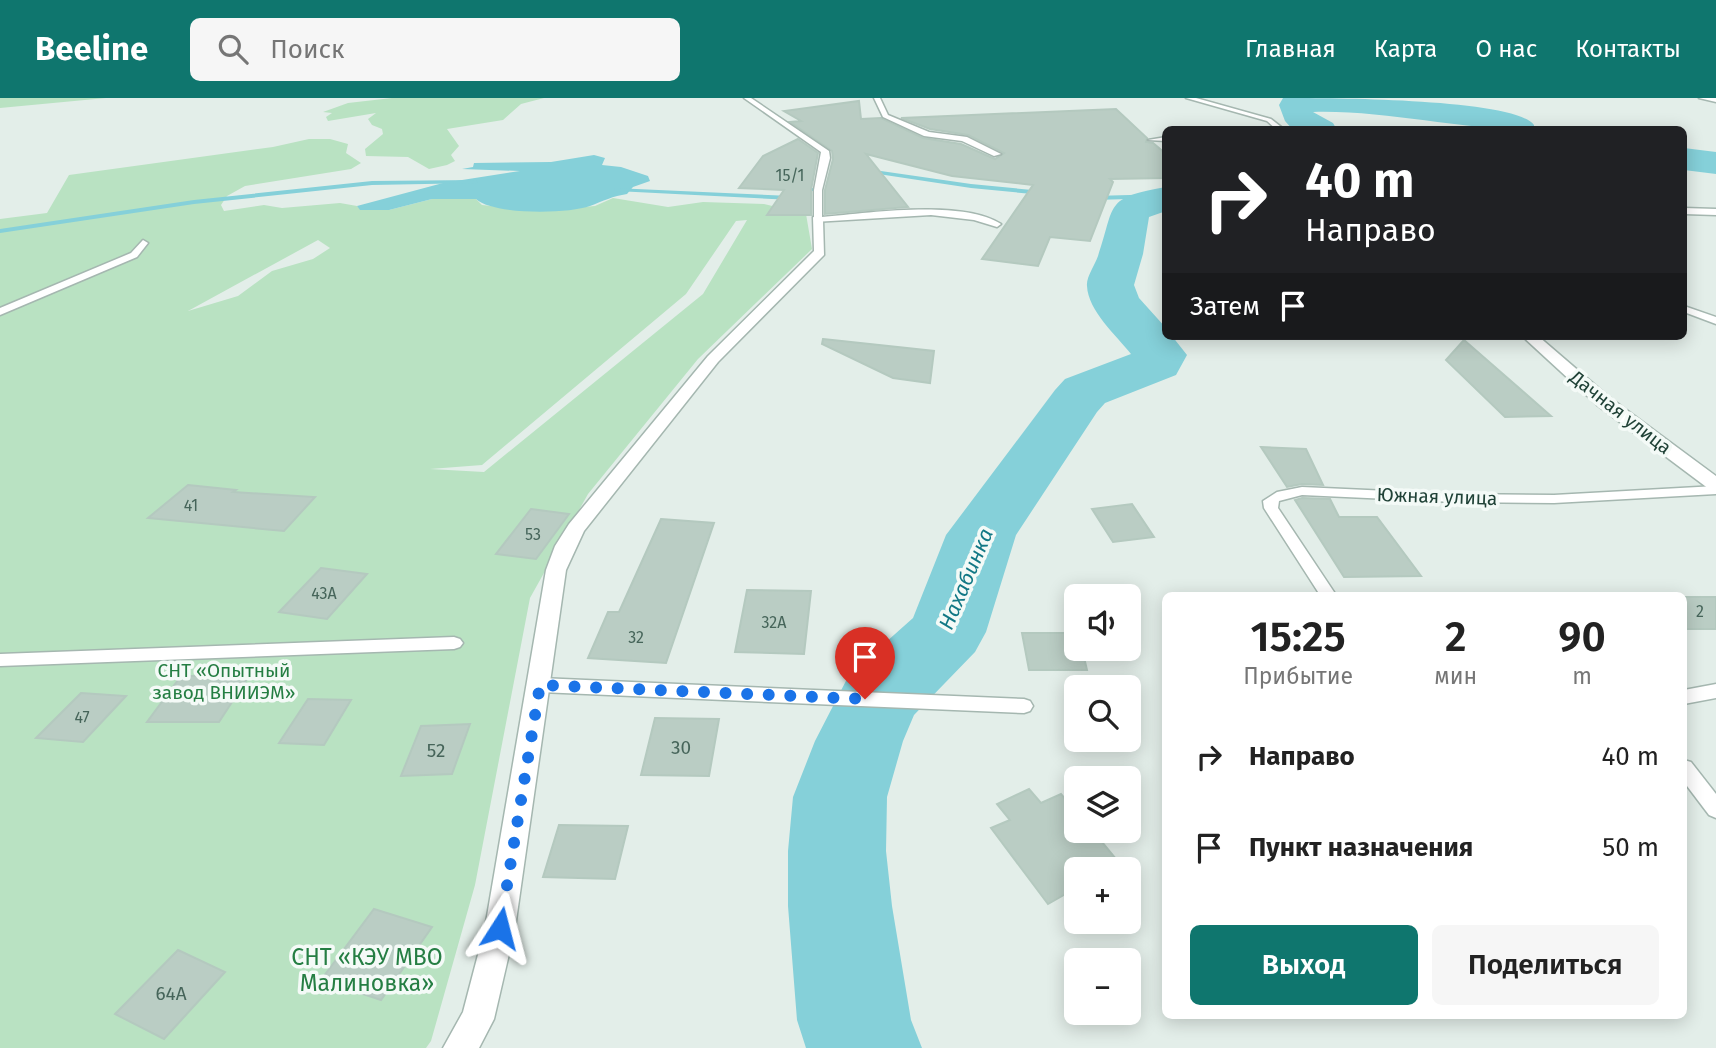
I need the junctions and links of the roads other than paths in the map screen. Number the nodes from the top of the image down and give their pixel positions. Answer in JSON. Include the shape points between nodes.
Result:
{"nodes":[{"id":1,"x":747,"y":98,"type":"edge"},
{"id":2,"x":877,"y":98,"type":"edge"},
{"id":3,"x":1189,"y":98,"type":"edge"},
{"id":4,"x":1703,"y":98,"type":"edge"},
{"id":5,"x":1716,"y":99,"type":"edge"},
{"id":6,"x":1276,"y":126,"type":"edge"},
{"id":7,"x":1162,"y":139,"type":"edge"},
{"id":8,"x":1152,"y":140,"type":"dead end"},
{"id":9,"x":997,"y":154,"type":"dead end"},
{"id":10,"x":1687,"y":211,"type":"edge"},
{"id":11,"x":1716,"y":212,"type":"edge"},
{"id":12,"x":817,"y":220,"type":"junction"},
{"id":13,"x":997,"y":224,"type":"dead end"},
{"id":14,"x":143,"y":243,"type":"dead end"},
{"id":15,"x":1687,"y":310,"type":"edge"},
{"id":16,"x":0,"y":312,"type":"edge"},
{"id":17,"x":1716,"y":321,"type":"edge"},
{"id":18,"x":1534,"y":340,"type":"edge"},
{"id":19,"x":1716,"y":487,"type":"edge"},
{"id":20,"x":1326,"y":592,"type":"edge"},
{"id":21,"x":454,"y":643,"type":"dead end"},
{"id":22,"x":0,"y":660,"type":"edge"},
{"id":23,"x":540,"y":685,"type":"junction"},
{"id":24,"x":1716,"y":691,"type":"edge"},
{"id":25,"x":1687,"y":697,"type":"edge"},
{"id":26,"x":1024,"y":706,"type":"dead end"},
{"id":27,"x":1687,"y":772,"type":"edge"},
{"id":28,"x":1716,"y":808,"type":"edge"},
{"id":29,"x":460,"y":1048,"type":"edge"}],
"edges":[{"from":1,"to":12,"type":"lane","via":[[825,150]]},
{"from":2,"to":9,"type":"lane","via":[[885,116],[927,134],[964,139]]},
{"from":3,"to":6,"type":"lane"},
{"from":4,"to":5,"type":"street"},
{"from":7,"to":8,"type":"lane"},
{"from":10,"to":11,"type":"street"},
{"from":12,"to":13,"type":"lane","via":[[937,213]]},
{"from":12,"to":23,"type":"street","via":[[820,252],[713,359],[565,546],[556,570]]},
{"from":14,"to":16,"type":"lane","via":[[134,255]]},
{"from":15,"to":17,"type":"lane"},
{"from":18,"to":19,"type":"street","name":"Дачная улица","via":[[1603,401]]},
{"from":19,"to":20,"type":"lane","name":"Южная улица","via":[[1554,499],[1302,491],[1276,496],[1270,501],[1271,508]]},
{"from":21,"to":22,"type":"lane"},
{"from":23,"to":26,"type":"lane"},
{"from":23,"to":29,"type":"street","via":[[500,928],[478,1019]]},
{"from":24,"to":25,"type":"lane"},
{"from":27,"to":28,"type":"lane"}]}
